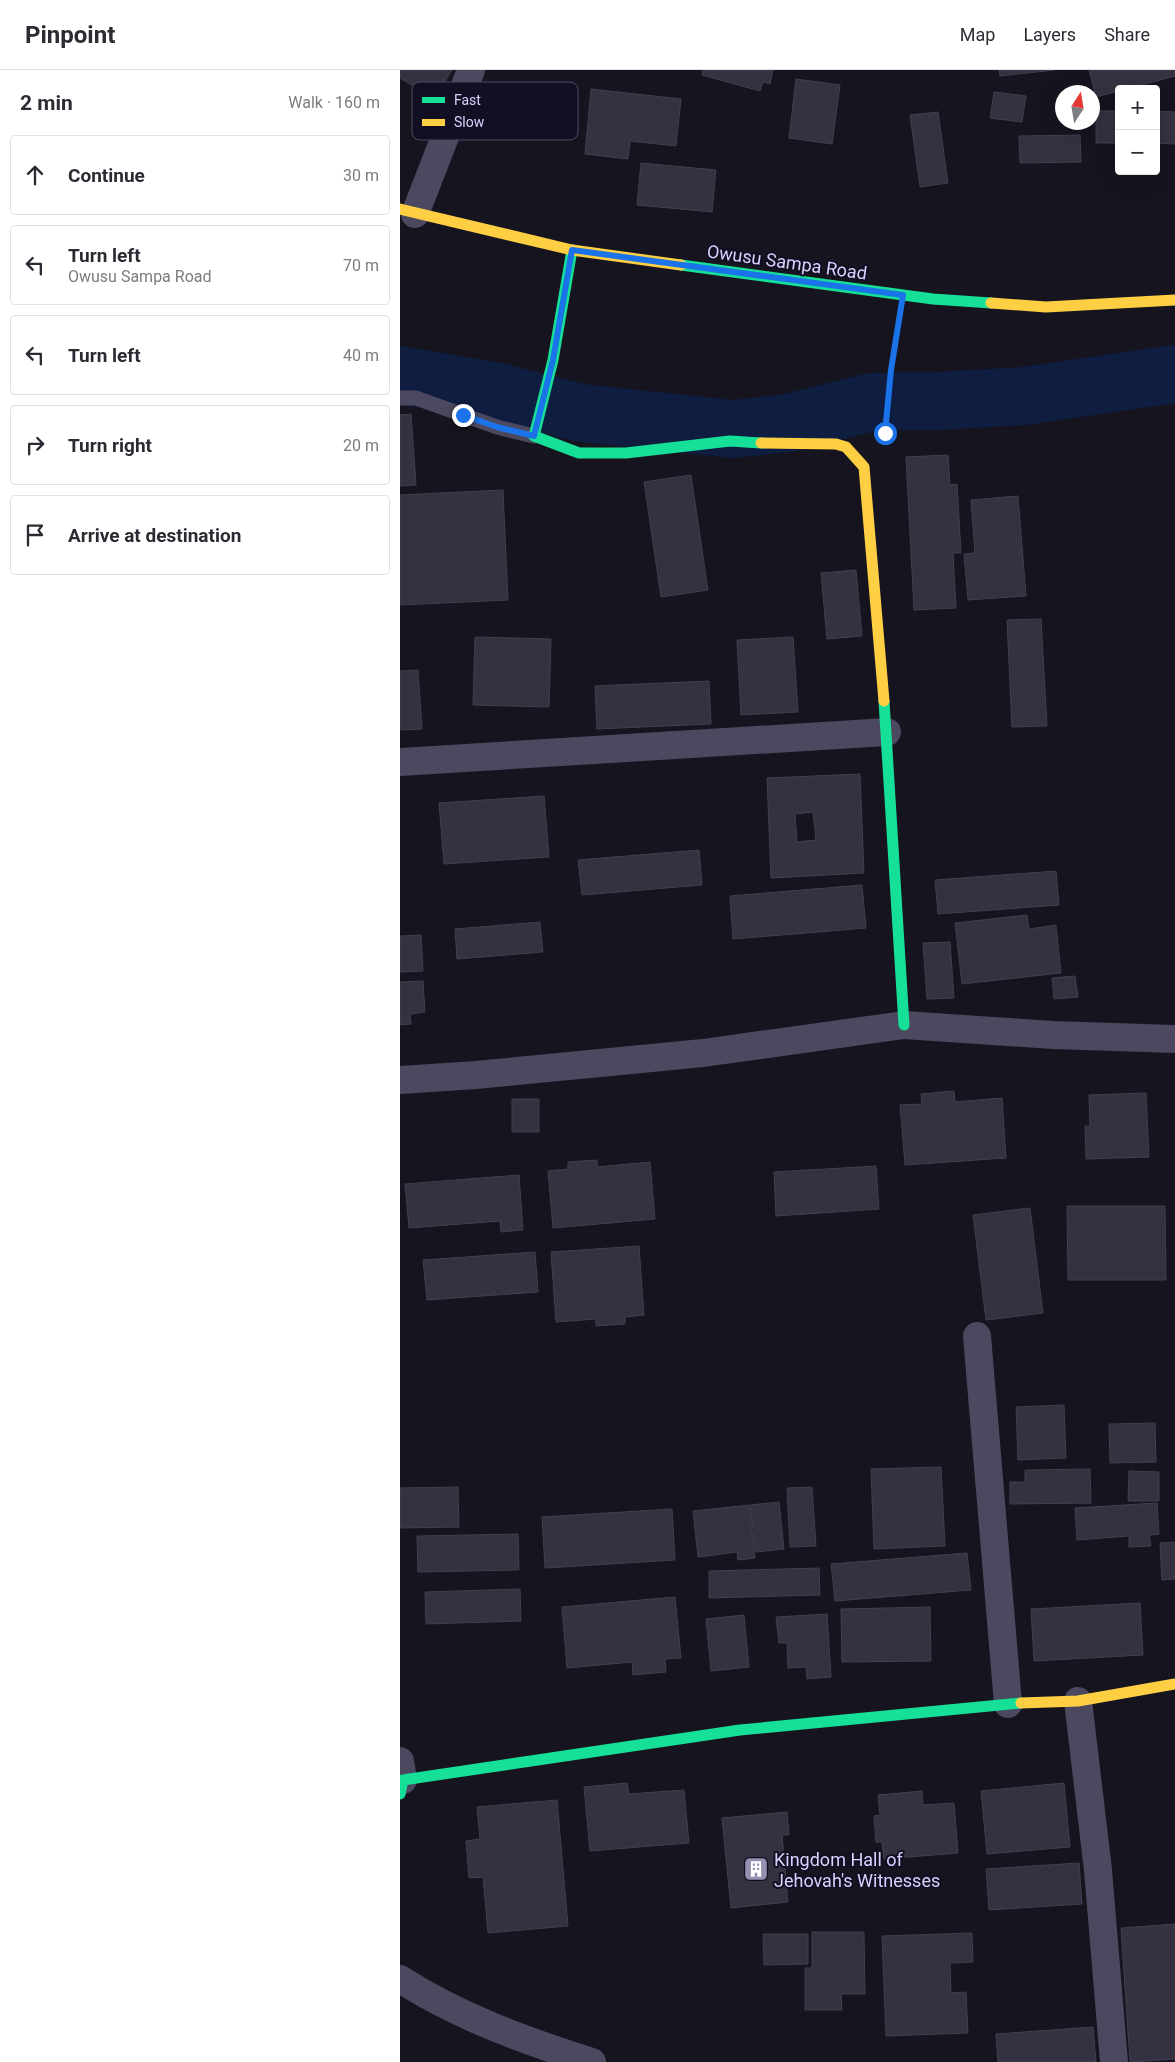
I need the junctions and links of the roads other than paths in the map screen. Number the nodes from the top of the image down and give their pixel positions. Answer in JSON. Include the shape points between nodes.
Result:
{"nodes":[{"id":1,"x":471,"y":70,"type":"edge"},
{"id":2,"x":466,"y":82,"type":"edge"},
{"id":3,"x":439,"y":140,"type":"edge"},
{"id":4,"x":407,"y":212,"type":"edge"},
{"id":5,"x":572,"y":250,"type":"junction"},
{"id":6,"x":1175,"y":300,"type":"edge"},
{"id":7,"x":400,"y":398,"type":"edge"},
{"id":8,"x":536,"y":430,"type":"junction"},
{"id":9,"x":887,"y":732,"type":"junction"},
{"id":10,"x":400,"y":762,"type":"edge"},
{"id":11,"x":904,"y":1024,"type":"junction"},
{"id":12,"x":1175,"y":1039,"type":"edge"},
{"id":13,"x":400,"y":1080,"type":"edge"},
{"id":14,"x":977,"y":1336,"type":"dead end"},
{"id":15,"x":1175,"y":1684,"type":"edge"},
{"id":16,"x":1078,"y":1701,"type":"junction"},
{"id":17,"x":1008,"y":1704,"type":"junction"},
{"id":18,"x":401,"y":1778,"type":"edge"},
{"id":19,"x":400,"y":1979,"type":"edge"},
{"id":20,"x":592,"y":2062,"type":"edge"},
{"id":21,"x":1114,"y":2062,"type":"edge"}],
"edges":[{"from":1,"to":2,"type":"street"},
{"from":3,"to":4,"type":"street"},
{"from":4,"to":5,"type":"street","name":"Owusu Sampa Road"},
{"from":5,"to":6,"type":"street","name":"Owusu Sampa Road","via":[[933,299],[1046,307]]},
{"from":5,"to":8,"type":"street","via":[[553,360]]},
{"from":7,"to":8,"type":"lane","via":[[416,398],[497,427]]},
{"from":8,"to":9,"type":"street","via":[[579,453],[626,453],[730,441],[846,447],[864,466]]},
{"from":9,"to":10,"type":"street"},
{"from":9,"to":11,"type":"street"},
{"from":11,"to":12,"type":"street","via":[[995,1032]]},
{"from":11,"to":13,"type":"street","via":[[703,1053]]},
{"from":14,"to":17,"type":"street"},
{"from":15,"to":16,"type":"street"},
{"from":16,"to":17,"type":"street"},
{"from":16,"to":21,"type":"street","via":[[1098,1870]]},
{"from":17,"to":18,"type":"street","via":[[740,1730]]},
{"from":19,"to":20,"type":"street","via":[[422,1994],[524,2041]]}]}
